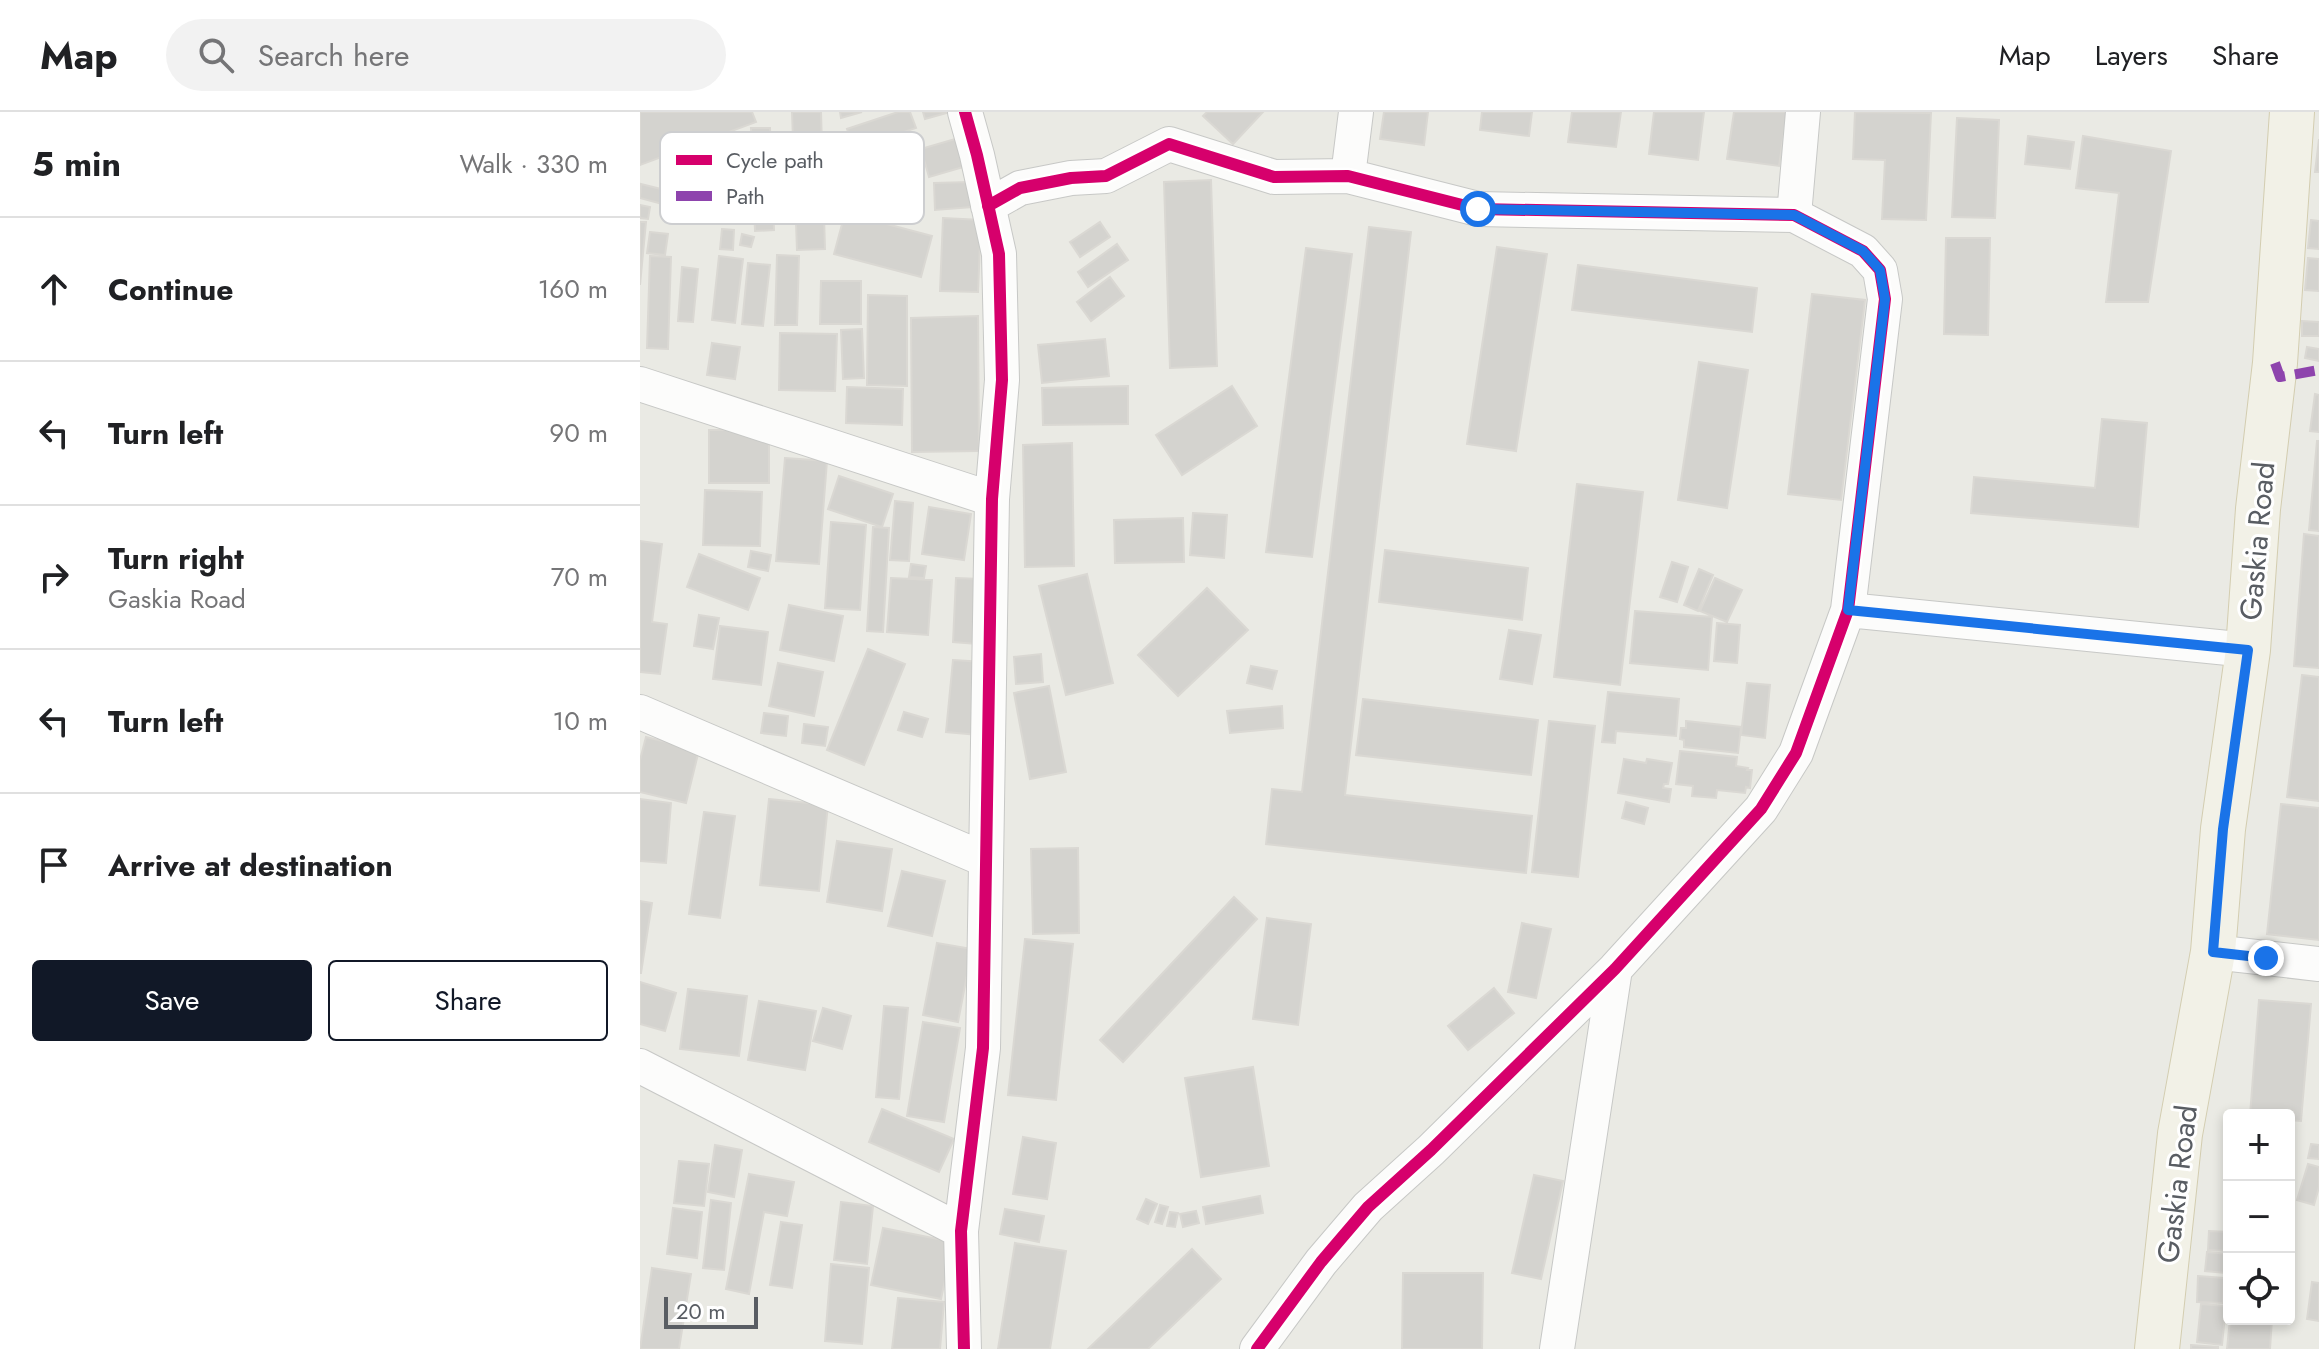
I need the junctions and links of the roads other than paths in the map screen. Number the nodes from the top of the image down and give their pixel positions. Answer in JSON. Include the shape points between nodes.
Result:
{"nodes":[{"id":1,"x":965,"y":112,"type":"edge"},
{"id":2,"x":1356,"y":112,"type":"edge"},
{"id":3,"x":1803,"y":112,"type":"edge"},
{"id":4,"x":2292,"y":112,"type":"edge"},
{"id":5,"x":1348,"y":176,"type":"junction"},
{"id":6,"x":988,"y":206,"type":"junction"},
{"id":7,"x":1794,"y":215,"type":"junction"},
{"id":8,"x":640,"y":384,"type":"edge"},
{"id":9,"x":992,"y":499,"type":"junction"},
{"id":10,"x":1848,"y":610,"type":"junction"},
{"id":11,"x":2248,"y":650,"type":"junction"},
{"id":12,"x":640,"y":712,"type":"edge"},
{"id":13,"x":986,"y":860,"type":"junction"},
{"id":14,"x":2213,"y":952,"type":"junction"},
{"id":15,"x":2319,"y":964,"type":"edge"},
{"id":16,"x":1615,"y":969,"type":"junction"},
{"id":17,"x":640,"y":1066,"type":"edge"},
{"id":18,"x":961,"y":1231,"type":"junction"},
{"id":19,"x":964,"y":1349,"type":"edge"},
{"id":20,"x":1257,"y":1349,"type":"edge"},
{"id":21,"x":1557,"y":1349,"type":"edge"},
{"id":22,"x":2157,"y":1349,"type":"edge"}],
"edges":[{"from":1,"to":6,"type":"street"},
{"from":2,"to":5,"type":"street"},
{"from":3,"to":7,"type":"street"},
{"from":4,"to":11,"type":"main road","name":"Gaskia Road"},
{"from":5,"to":6,"type":"street","via":[[1274,177],[1169,144],[1106,176],[1020,188]]},
{"from":5,"to":7,"type":"street","via":[[1478,209]]},
{"from":6,"to":9,"type":"street","via":[[999,254],[1002,380]]},
{"from":7,"to":10,"type":"street","via":[[1863,251],[1880,270],[1885,299]]},
{"from":8,"to":9,"type":"street"},
{"from":9,"to":13,"type":"street"},
{"from":10,"to":11,"type":"street"},
{"from":10,"to":16,"type":"street","via":[[1796,753],[1761,809]]},
{"from":11,"to":14,"type":"main road","name":"Gaskia Road","via":[[2223,829]]},
{"from":12,"to":13,"type":"street"},
{"from":13,"to":18,"type":"street","via":[[983,1048]]},
{"from":14,"to":15,"type":"street"},
{"from":14,"to":22,"type":"main road","name":"Gaskia Road","via":[[2180,1134]]},
{"from":16,"to":20,"type":"street","via":[[1368,1207]]},
{"from":16,"to":21,"type":"street"},
{"from":17,"to":18,"type":"street"},
{"from":18,"to":19,"type":"street"}]}
